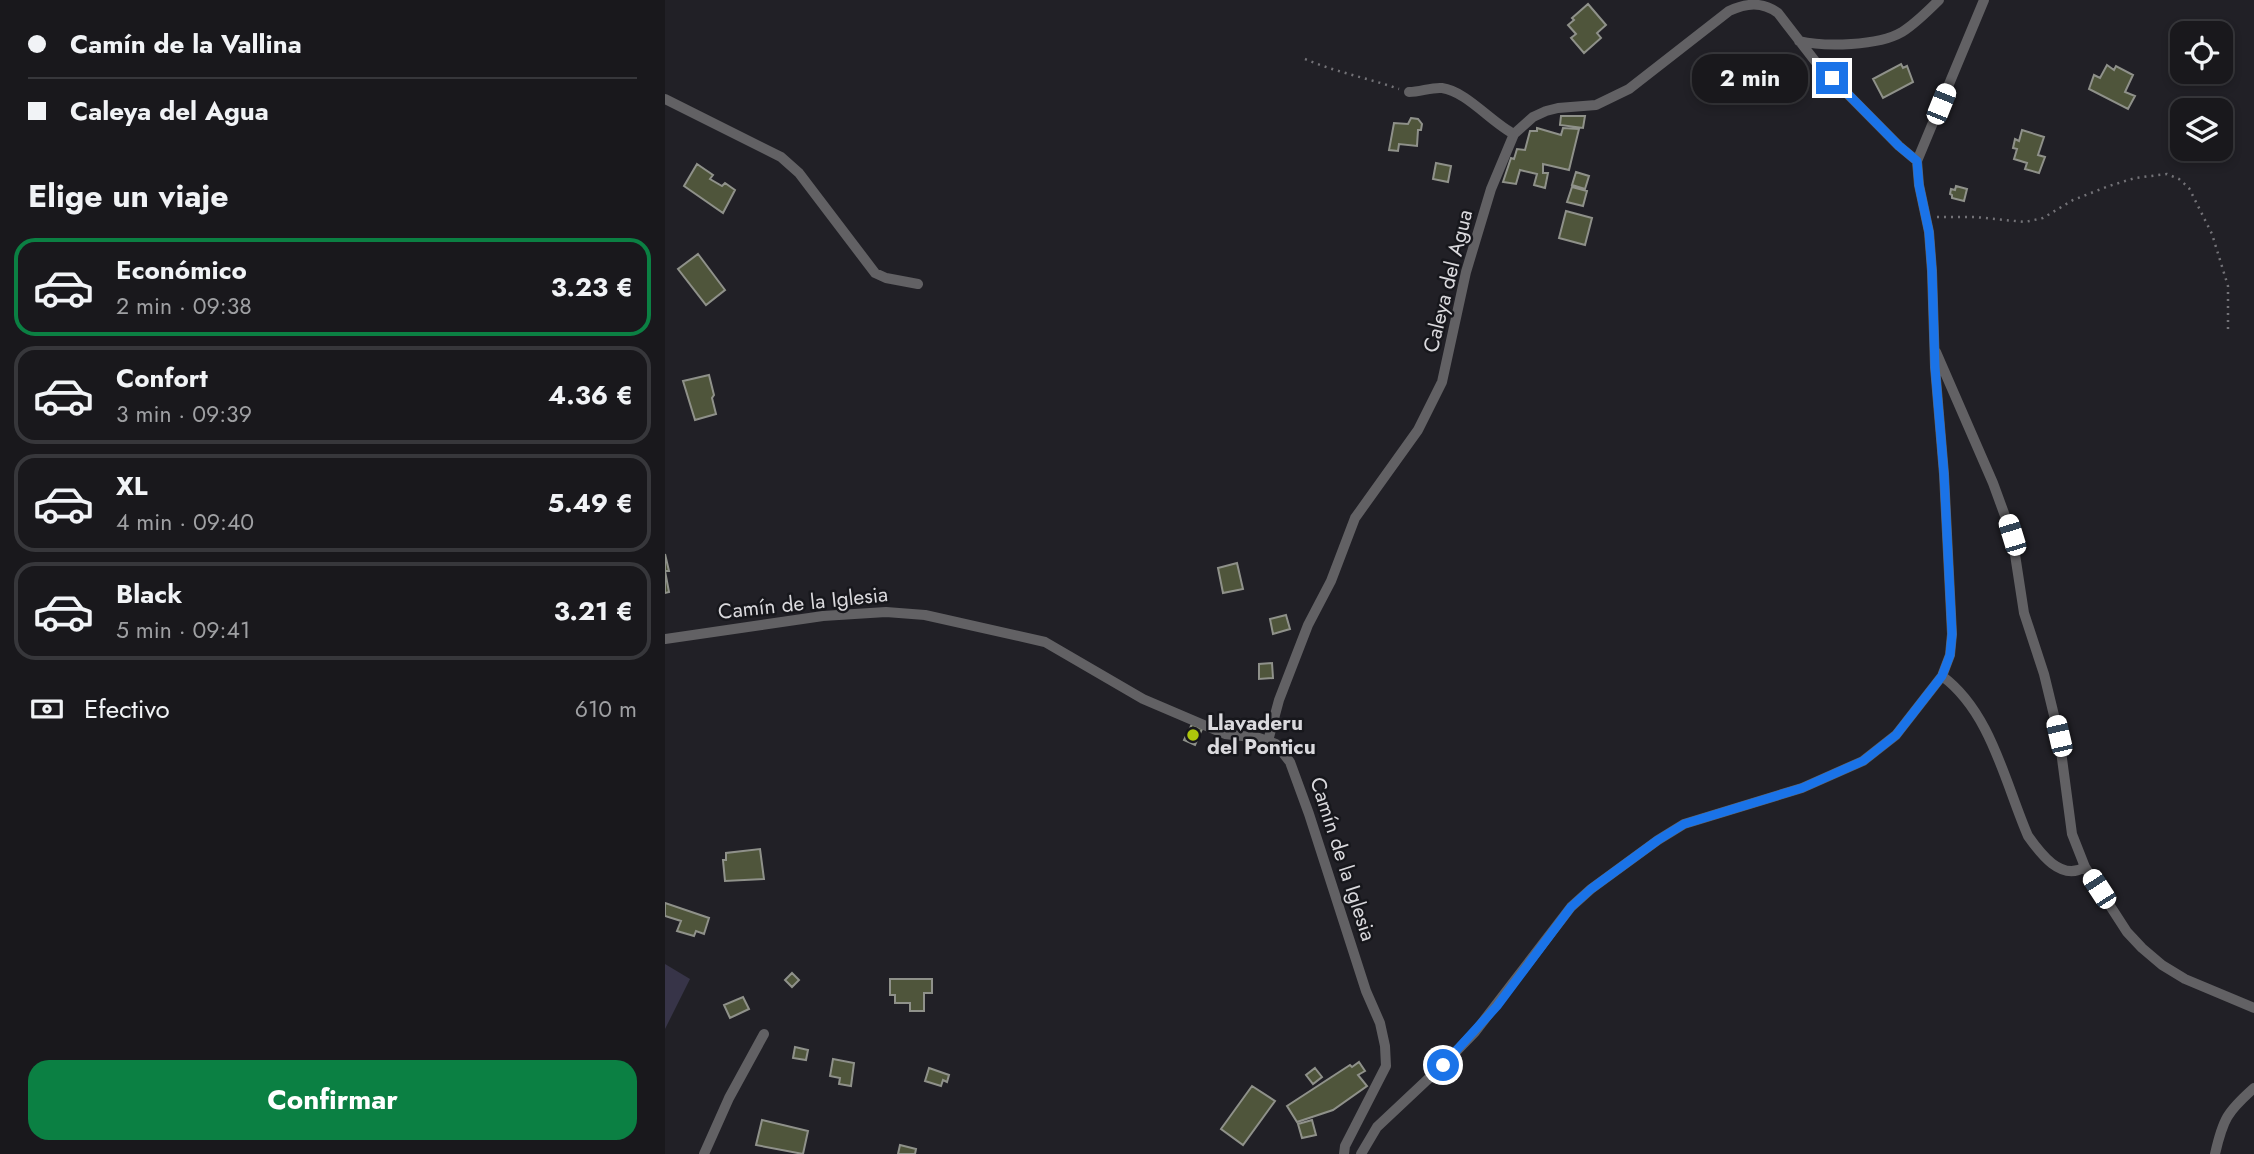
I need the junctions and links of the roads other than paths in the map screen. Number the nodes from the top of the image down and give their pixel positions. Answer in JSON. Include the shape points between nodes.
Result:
{"nodes":[{"id":1,"x":1720,"y":0,"type":"edge"},
{"id":2,"x":1939,"y":0,"type":"edge"},
{"id":3,"x":1984,"y":0,"type":"edge"},
{"id":4,"x":1729,"y":11,"type":"junction"},
{"id":5,"x":1799,"y":41,"type":"junction"},
{"id":6,"x":1409,"y":92,"type":"road end"},
{"id":7,"x":665,"y":99,"type":"edge"},
{"id":8,"x":1514,"y":134,"type":"junction"},
{"id":9,"x":1917,"y":161,"type":"junction"},
{"id":10,"x":918,"y":284,"type":"dead end"},
{"id":11,"x":1935,"y":349,"type":"junction"},
{"id":12,"x":665,"y":639,"type":"edge"},
{"id":13,"x":1942,"y":676,"type":"junction"},
{"id":14,"x":1268,"y":741,"type":"junction"},
{"id":15,"x":2085,"y":867,"type":"junction"},
{"id":16,"x":2254,"y":1008,"type":"edge"},
{"id":17,"x":764,"y":1034,"type":"dead end"},
{"id":18,"x":2254,"y":1088,"type":"edge"},
{"id":19,"x":704,"y":1154,"type":"edge"},
{"id":20,"x":1344,"y":1154,"type":"edge"},
{"id":21,"x":1361,"y":1154,"type":"edge"},
{"id":22,"x":2215,"y":1154,"type":"edge"}],
"edges":[{"from":1,"to":4,"type":"street"},
{"from":2,"to":5,"type":"street","via":[[1890,38],[1831,44]]},
{"from":3,"to":9,"type":"street"},
{"from":4,"to":5,"type":"street","via":[[1743,4],[1771,8]]},
{"from":4,"to":8,"type":"street","via":[[1629,89],[1596,105],[1546,111]]},
{"from":5,"to":9,"type":"street"},
{"from":6,"to":8,"type":"street","via":[[1440,87],[1456,92]]},
{"from":7,"to":10,"type":"street","via":[[781,157],[799,173],[875,273]]},
{"from":8,"to":14,"type":"street","name":"Caleya del Agua","via":[[1466,272],[1442,382],[1418,430],[1355,518],[1308,625]]},
{"from":9,"to":11,"type":"street","via":[[1927,218]]},
{"from":11,"to":13,"type":"street","via":[[1952,634]]},
{"from":11,"to":15,"type":"street","via":[[2012,535],[2024,613],[2059,736],[2072,834]]},
{"from":12,"to":14,"type":"street","name":"Camín de la Iglesia","via":[[834,615],[925,615],[1045,642],[1143,699],[1225,734]]},
{"from":13,"to":15,"type":"street","via":[[1962,695],[1985,731],[2037,850],[2061,869],[2071,872]]},
{"from":13,"to":21,"type":"street","via":[[1896,735],[1863,761],[1802,788],[1684,824],[1591,889],[1571,907],[1475,1032],[1377,1127]]},
{"from":14,"to":20,"type":"street","name":"Camín de la Iglesia","via":[[1290,762],[1385,1046],[1386,1066]]},
{"from":15,"to":16,"type":"street","via":[[2127,932],[2162,965]]},
{"from":17,"to":19,"type":"street"},
{"from":18,"to":22,"type":"street","via":[[2222,1124]]}]}
